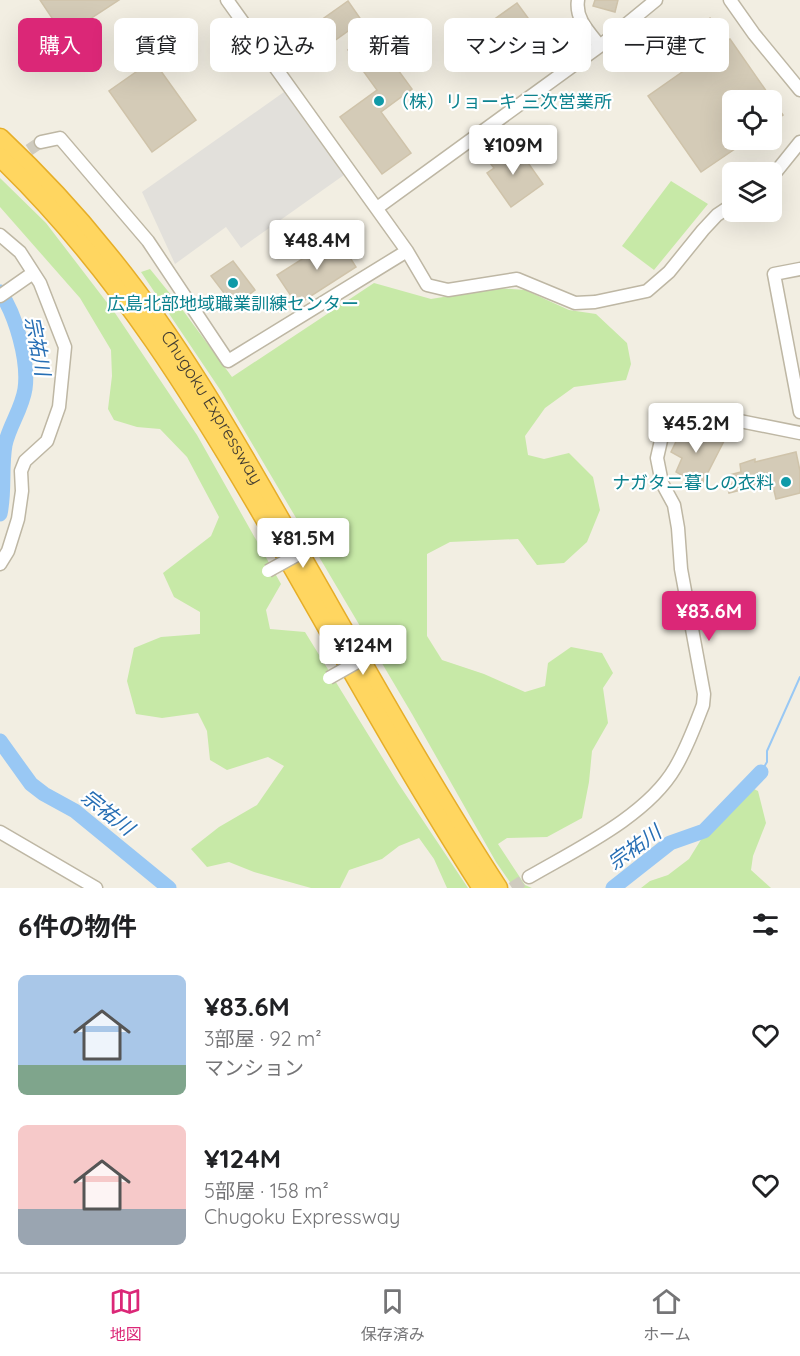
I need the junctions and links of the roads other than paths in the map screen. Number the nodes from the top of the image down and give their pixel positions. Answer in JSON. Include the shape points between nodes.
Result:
{"nodes":[{"id":1,"x":227,"y":0,"type":"edge"},
{"id":2,"x":578,"y":0,"type":"edge"},
{"id":3,"x":656,"y":0,"type":"edge"},
{"id":4,"x":730,"y":0,"type":"edge"},
{"id":5,"x":600,"y":46,"type":"junction"},
{"id":6,"x":800,"y":90,"type":"edge"},
{"id":7,"x":0,"y":138,"type":"edge"},
{"id":8,"x":41,"y":142,"type":"tunnel mouth"},
{"id":9,"x":800,"y":142,"type":"edge"},
{"id":10,"x":0,"y":157,"type":"edge"},
{"id":11,"x":782,"y":164,"type":"edge"},
{"id":12,"x":377,"y":208,"type":"junction"},
{"id":13,"x":722,"y":212,"type":"edge"},
{"id":14,"x":0,"y":235,"type":"edge"},
{"id":15,"x":407,"y":251,"type":"junction"},
{"id":16,"x":800,"y":269,"type":"edge"},
{"id":17,"x":33,"y":273,"type":"junction"},
{"id":18,"x":4,"y":293,"type":"edge"},
{"id":19,"x":800,"y":412,"type":"edge"},
{"id":20,"x":800,"y":433,"type":"edge"},
{"id":21,"x":324,"y":540,"type":"dead end"},
{"id":22,"x":0,"y":564,"type":"edge"},
{"id":23,"x":268,"y":571,"type":"dead end"},
{"id":24,"x":382,"y":648,"type":"dead end"},
{"id":25,"x":328,"y":678,"type":"dead end"},
{"id":26,"x":0,"y":832,"type":"edge"},
{"id":27,"x":529,"y":877,"type":"tunnel mouth"},
{"id":28,"x":96,"y":888,"type":"edge"},
{"id":29,"x":482,"y":888,"type":"edge"},
{"id":30,"x":498,"y":888,"type":"edge"}],
"edges":[{"from":1,"to":12,"type":"street"},
{"from":2,"to":5,"type":"street","via":[[582,21]]},
{"from":3,"to":5,"type":"street"},
{"from":4,"to":6,"type":"street"},
{"from":5,"to":12,"type":"street"},
{"from":7,"to":30,"type":"highway","name":"Chugoku Expressway","via":[[105,251],[199,383],[420,763]]},
{"from":8,"to":15,"type":"street","via":[[60,138],[80,160],[148,241],[228,361]]},
{"from":9,"to":11,"type":"street"},
{"from":10,"to":29,"type":"highway","name":"Chugoku Expressway","via":[[94,259],[187,389]]},
{"from":12,"to":15,"type":"street"},
{"from":13,"to":15,"type":"street","via":[[647,291],[595,302],[575,303],[517,279],[448,290],[427,285]]},
{"from":14,"to":17,"type":"street","via":[[20,252]]},
{"from":16,"to":19,"type":"street","via":[[774,274]]},
{"from":17,"to":18,"type":"street"},
{"from":17,"to":22,"type":"street","via":[[65,347],[59,406],[47,441],[25,461],[21,471],[18,519]]},
{"from":20,"to":27,"type":"street","via":[[705,414],[680,417],[662,436],[657,458],[662,483],[674,505],[703,705],[675,768],[654,796],[605,833]]},
{"from":21,"to":23,"type":"street","bridge":true},
{"from":24,"to":25,"type":"street","bridge":true},
{"from":26,"to":28,"type":"street"}]}
